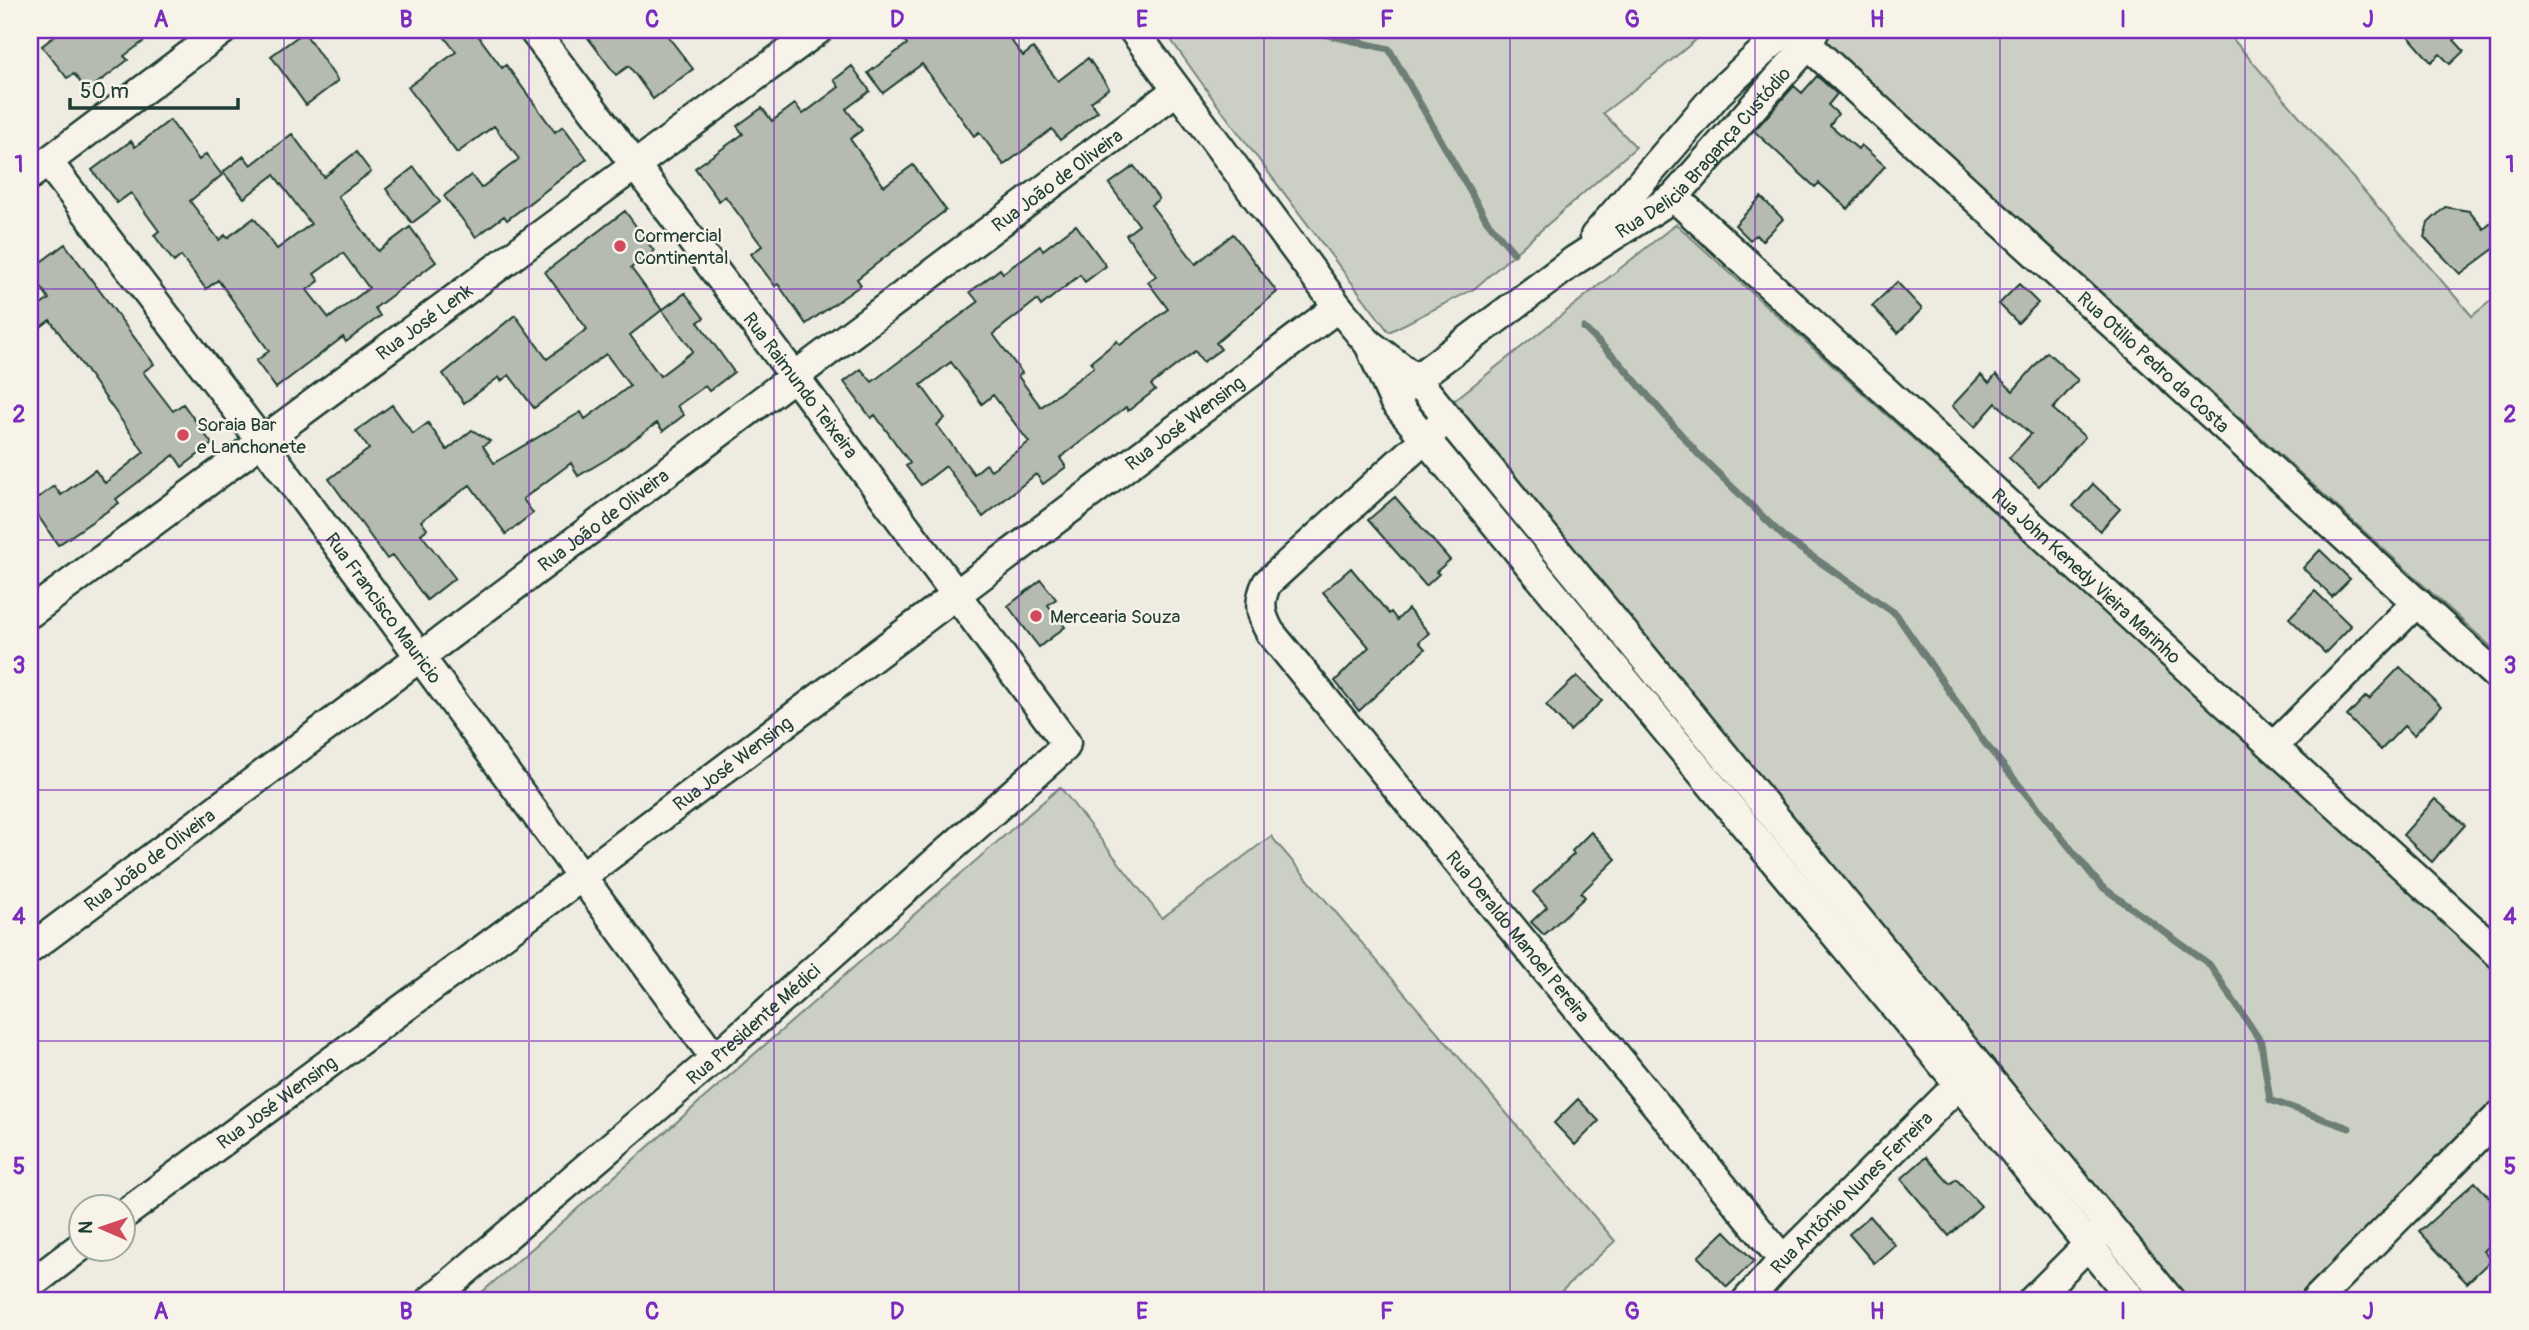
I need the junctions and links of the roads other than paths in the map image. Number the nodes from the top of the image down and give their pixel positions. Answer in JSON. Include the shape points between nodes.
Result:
{"nodes":[{"id":1,"x":223,"y":30,"type":"edge"},
{"id":2,"x":533,"y":30,"type":"edge"},
{"id":3,"x":818,"y":30,"type":"edge"},
{"id":4,"x":1133,"y":30,"type":"edge"},
{"id":5,"x":1803,"y":35,"type":"edge"},
{"id":6,"x":1177,"y":90,"type":"junction"},
{"id":7,"x":635,"y":167,"type":"junction"},
{"id":8,"x":39,"y":169,"type":"edge"},
{"id":9,"x":1674,"y":197,"type":"junction"},
{"id":10,"x":1575,"y":260,"type":"junction"},
{"id":11,"x":1338,"y":307,"type":"junction"},
{"id":12,"x":1368,"y":342,"type":"junction"},
{"id":13,"x":795,"y":377,"type":"junction"},
{"id":14,"x":1416,"y":379,"type":"junction"},
{"id":15,"x":1394,"y":401,"type":"junction"},
{"id":16,"x":1448,"y":418,"type":"junction"},
{"id":17,"x":1425,"y":438,"type":"junction"},
{"id":18,"x":262,"y":442,"type":"junction"},
{"id":19,"x":956,"y":594,"type":"junction"},
{"id":20,"x":2417,"y":602,"type":"junction"},
{"id":21,"x":30,"y":613,"type":"edge"},
{"id":22,"x":419,"y":658,"type":"junction"},
{"id":23,"x":2499,"y":678,"type":"edge"},
{"id":24,"x":1066,"y":743,"type":"joint"},
{"id":25,"x":2274,"y":746,"type":"junction"},
{"id":26,"x":581,"y":877,"type":"junction"},
{"id":27,"x":30,"y":949,"type":"edge"},
{"id":28,"x":2499,"y":954,"type":"edge"},
{"id":29,"x":715,"y":1058,"type":"junction"},
{"id":30,"x":1959,"y":1084,"type":"junction"},
{"id":31,"x":2499,"y":1116,"type":"edge"},
{"id":32,"x":136,"y":1206,"type":"edge"},
{"id":33,"x":2109,"y":1225,"type":"junction"},
{"id":34,"x":2088,"y":1244,"type":"junction"},
{"id":35,"x":66,"y":1258,"type":"edge"},
{"id":36,"x":1783,"y":1259,"type":"junction"},
{"id":37,"x":30,"y":1285,"type":"edge"},
{"id":38,"x":30,"y":1295,"type":"edge"},
{"id":39,"x":33,"y":1300,"type":"edge"},
{"id":40,"x":431,"y":1300,"type":"edge"},
{"id":41,"x":1747,"y":1300,"type":"edge"},
{"id":42,"x":2033,"y":1300,"type":"edge"},
{"id":43,"x":2133,"y":1300,"type":"edge"},
{"id":44,"x":2170,"y":1300,"type":"edge"},
{"id":45,"x":2316,"y":1300,"type":"edge"}],
"edges":[{"from":1,"to":8,"type":"street"},
{"from":2,"to":7,"type":"street","name":"Rua Raimundo Teixeira"},
{"from":3,"to":7,"type":"street","name":"Rua José Lenk"},
{"from":4,"to":6,"type":"street"},
{"from":5,"to":9,"type":"street","name":"Rua Delicia Bragança Custódio"},
{"from":5,"to":10,"type":"street","name":"Rua Delicia Bragança Custódio","via":[[1718,93]]},
{"from":5,"to":20,"type":"street","name":"Rua Otilio Pedro da Costa"},
{"from":6,"to":11,"type":"street"},
{"from":6,"to":13,"type":"street","name":"Rua João de Oliveira"},
{"from":7,"to":13,"type":"street","name":"Rua Raimundo Teixeira"},
{"from":7,"to":18,"type":"street","name":"Rua José Lenk"},
{"from":8,"to":18,"type":"street","name":"Rua Francisco Mauricio"},
{"from":9,"to":10,"type":"street","name":"Rua Delicia Bragança Custódio"},
{"from":9,"to":25,"type":"street","name":"Rua John Kenedy Vieira Marinho"},
{"from":10,"to":14,"type":"street","name":"Rua Delicia Bragança Custódio"},
{"from":11,"to":12,"type":"street"},
{"from":11,"to":19,"type":"street","name":"Rua José Wensing"},
{"from":12,"to":14,"type":"street"},
{"from":12,"to":15,"type":"street"},
{"from":13,"to":19,"type":"street","name":"Rua Raimundo Teixeira"},
{"from":13,"to":22,"type":"street","name":"Rua João de Oliveira"},
{"from":14,"to":15,"type":"street","name":"Rua Delicia Bragança Custódio"},
{"from":14,"to":16,"type":"street"},
{"from":15,"to":17,"type":"street"},
{"from":16,"to":17,"type":"street"},
{"from":16,"to":33,"type":"street"},
{"from":17,"to":30,"type":"street"},
{"from":17,"to":36,"type":"street","name":"Rua Deraldo Manoel Pereira","via":[[1267,583],[1260,609],[1270,632]]},
{"from":18,"to":21,"type":"street","name":"Rua José Lenk"},
{"from":18,"to":22,"type":"street","name":"Rua Francisco Mauricio"},
{"from":19,"to":24,"type":"street","name":"Rua Raimundo Teixeira"},
{"from":19,"to":26,"type":"street","name":"Rua José Wensing"},
{"from":20,"to":23,"type":"street","name":"Rua Otilio Pedro da Costa"},
{"from":20,"to":25,"type":"street"},
{"from":22,"to":26,"type":"street","name":"Rua Francisco Mauricio"},
{"from":22,"to":27,"type":"street","name":"Rua João de Oliveira"},
{"from":24,"to":29,"type":"street","name":"Rua Presidente Médici"},
{"from":25,"to":28,"type":"street","name":"Rua John Kenedy Vieira Marinho"},
{"from":26,"to":29,"type":"street","name":"Rua Francisco Mauricio"},
{"from":26,"to":32,"type":"street","name":"Rua José Wensing"},
{"from":29,"to":40,"type":"street","name":"Rua Presidente Médici"},
{"from":30,"to":34,"type":"street"},
{"from":30,"to":36,"type":"street","name":"Rua Antônio Nunes Ferreira"},
{"from":31,"to":45,"type":"street"},
{"from":33,"to":34,"type":"street"},
{"from":33,"to":44,"type":"street"},
{"from":34,"to":42,"type":"street"},
{"from":34,"to":43,"type":"street"},
{"from":35,"to":37,"type":"street"},
{"from":36,"to":41,"type":"street","name":"Rua Antônio Nunes Ferreira"},
{"from":38,"to":39,"type":"street"}]}
